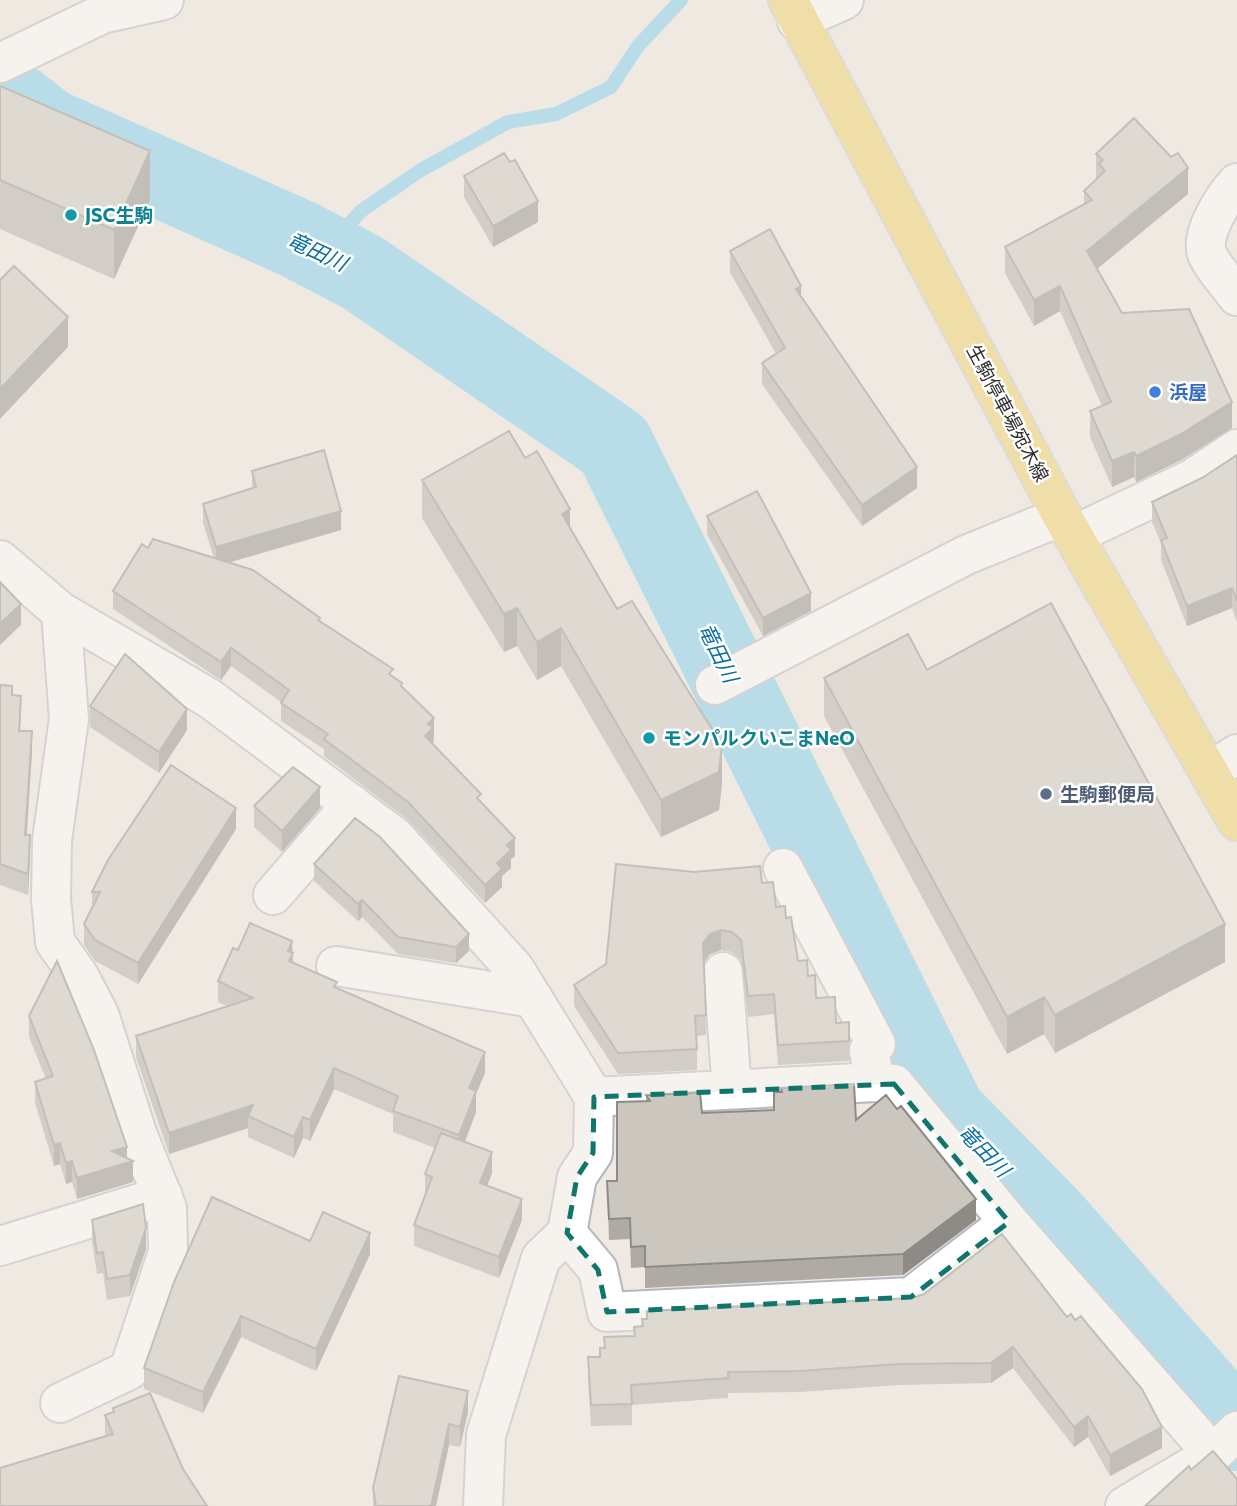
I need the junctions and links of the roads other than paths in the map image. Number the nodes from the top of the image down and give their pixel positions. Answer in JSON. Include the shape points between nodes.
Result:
{"nodes":[{"id":1,"x":164,"y":0,"type":"edge"},
{"id":2,"x":844,"y":0,"type":"edge"},
{"id":3,"x":792,"y":10,"type":"edge"},
{"id":4,"x":6,"y":60,"type":"edge"},
{"id":5,"x":1237,"y":183,"type":"edge"},
{"id":6,"x":1207,"y":237,"type":"junction"},
{"id":7,"x":1237,"y":271,"type":"edge"},
{"id":8,"x":1237,"y":296,"type":"edge"},
{"id":9,"x":1237,"y":449,"type":"edge"},
{"id":10,"x":1068,"y":525,"type":"junction"},
{"id":11,"x":0,"y":559,"type":"edge"},
{"id":12,"x":61,"y":612,"type":"junction"},
{"id":13,"x":715,"y":685,"type":"dead end"},
{"id":14,"x":1224,"y":763,"type":"edge"},
{"id":15,"x":352,"y":804,"type":"junction"},
{"id":16,"x":1237,"y":821,"type":"edge"},
{"id":17,"x":783,"y":868,"type":"dead end"},
{"id":18,"x":273,"y":895,"type":"dead end"},
{"id":19,"x":336,"y":966,"type":"dead end"},
{"id":20,"x":723,"y":972,"type":"dead end"},
{"id":21,"x":533,"y":998,"type":"junction"},
{"id":22,"x":875,"y":1082,"type":"junction"},
{"id":23,"x":732,"y":1089,"type":"junction"},
{"id":24,"x":594,"y":1097,"type":"junction"},
{"id":25,"x":163,"y":1196,"type":"junction"},
{"id":26,"x":1009,"y":1222,"type":"junction"},
{"id":27,"x":567,"y":1233,"type":"junction"},
{"id":28,"x":0,"y":1246,"type":"edge"},
{"id":29,"x":60,"y":1403,"type":"dead end"},
{"id":30,"x":1223,"y":1444,"type":"edge"},
{"id":31,"x":483,"y":1506,"type":"edge"},
{"id":32,"x":1125,"y":1506,"type":"edge"}],
"edges":[{"from":1,"to":4,"type":"street","via":[[102,13]]},
{"from":2,"to":3,"type":"street"},
{"from":3,"to":10,"type":"main road","name":"生駒停車場宛木線"},
{"from":5,"to":6,"type":"street","via":[[1221,200]]},
{"from":6,"to":7,"type":"street"},
{"from":6,"to":8,"type":"street","via":[[1206,254]]},
{"from":9,"to":10,"type":"street","via":[[1192,479]]},
{"from":10,"to":13,"type":"street","via":[[966,555]]},
{"from":10,"to":14,"type":"main road","name":"生駒停車場宛木線"},
{"from":11,"to":12,"type":"street"},
{"from":12,"to":15,"type":"street","via":[[209,698]]},
{"from":12,"to":25,"type":"street","via":[[69,719],[52,840],[55,942],[99,1014],[137,1133]]},
{"from":14,"to":16,"type":"main road","name":"生駒停車場宛木線"},
{"from":15,"to":18,"type":"street"},
{"from":15,"to":21,"type":"street","via":[[395,837],[514,968]]},
{"from":17,"to":22,"type":"street","via":[[876,1044],[869,1051]]},
{"from":19,"to":21,"type":"street"},
{"from":20,"to":23,"type":"street"},
{"from":21,"to":24,"type":"street"},
{"from":22,"to":23,"type":"street"},
{"from":22,"to":26,"type":"street","via":[[894,1084]]},
{"from":23,"to":24,"type":"street"},
{"from":24,"to":27,"type":"street","via":[[593,1153],[577,1177]]},
{"from":25,"to":28,"type":"street"},
{"from":25,"to":29,"type":"street","via":[[168,1252],[129,1370]]},
{"from":26,"to":27,"type":"street","via":[[911,1297],[607,1312],[598,1270]]},
{"from":26,"to":30,"type":"street"},
{"from":27,"to":31,"type":"street","via":[[541,1258],[486,1435]]},
{"from":30,"to":32,"type":"street"}]}
